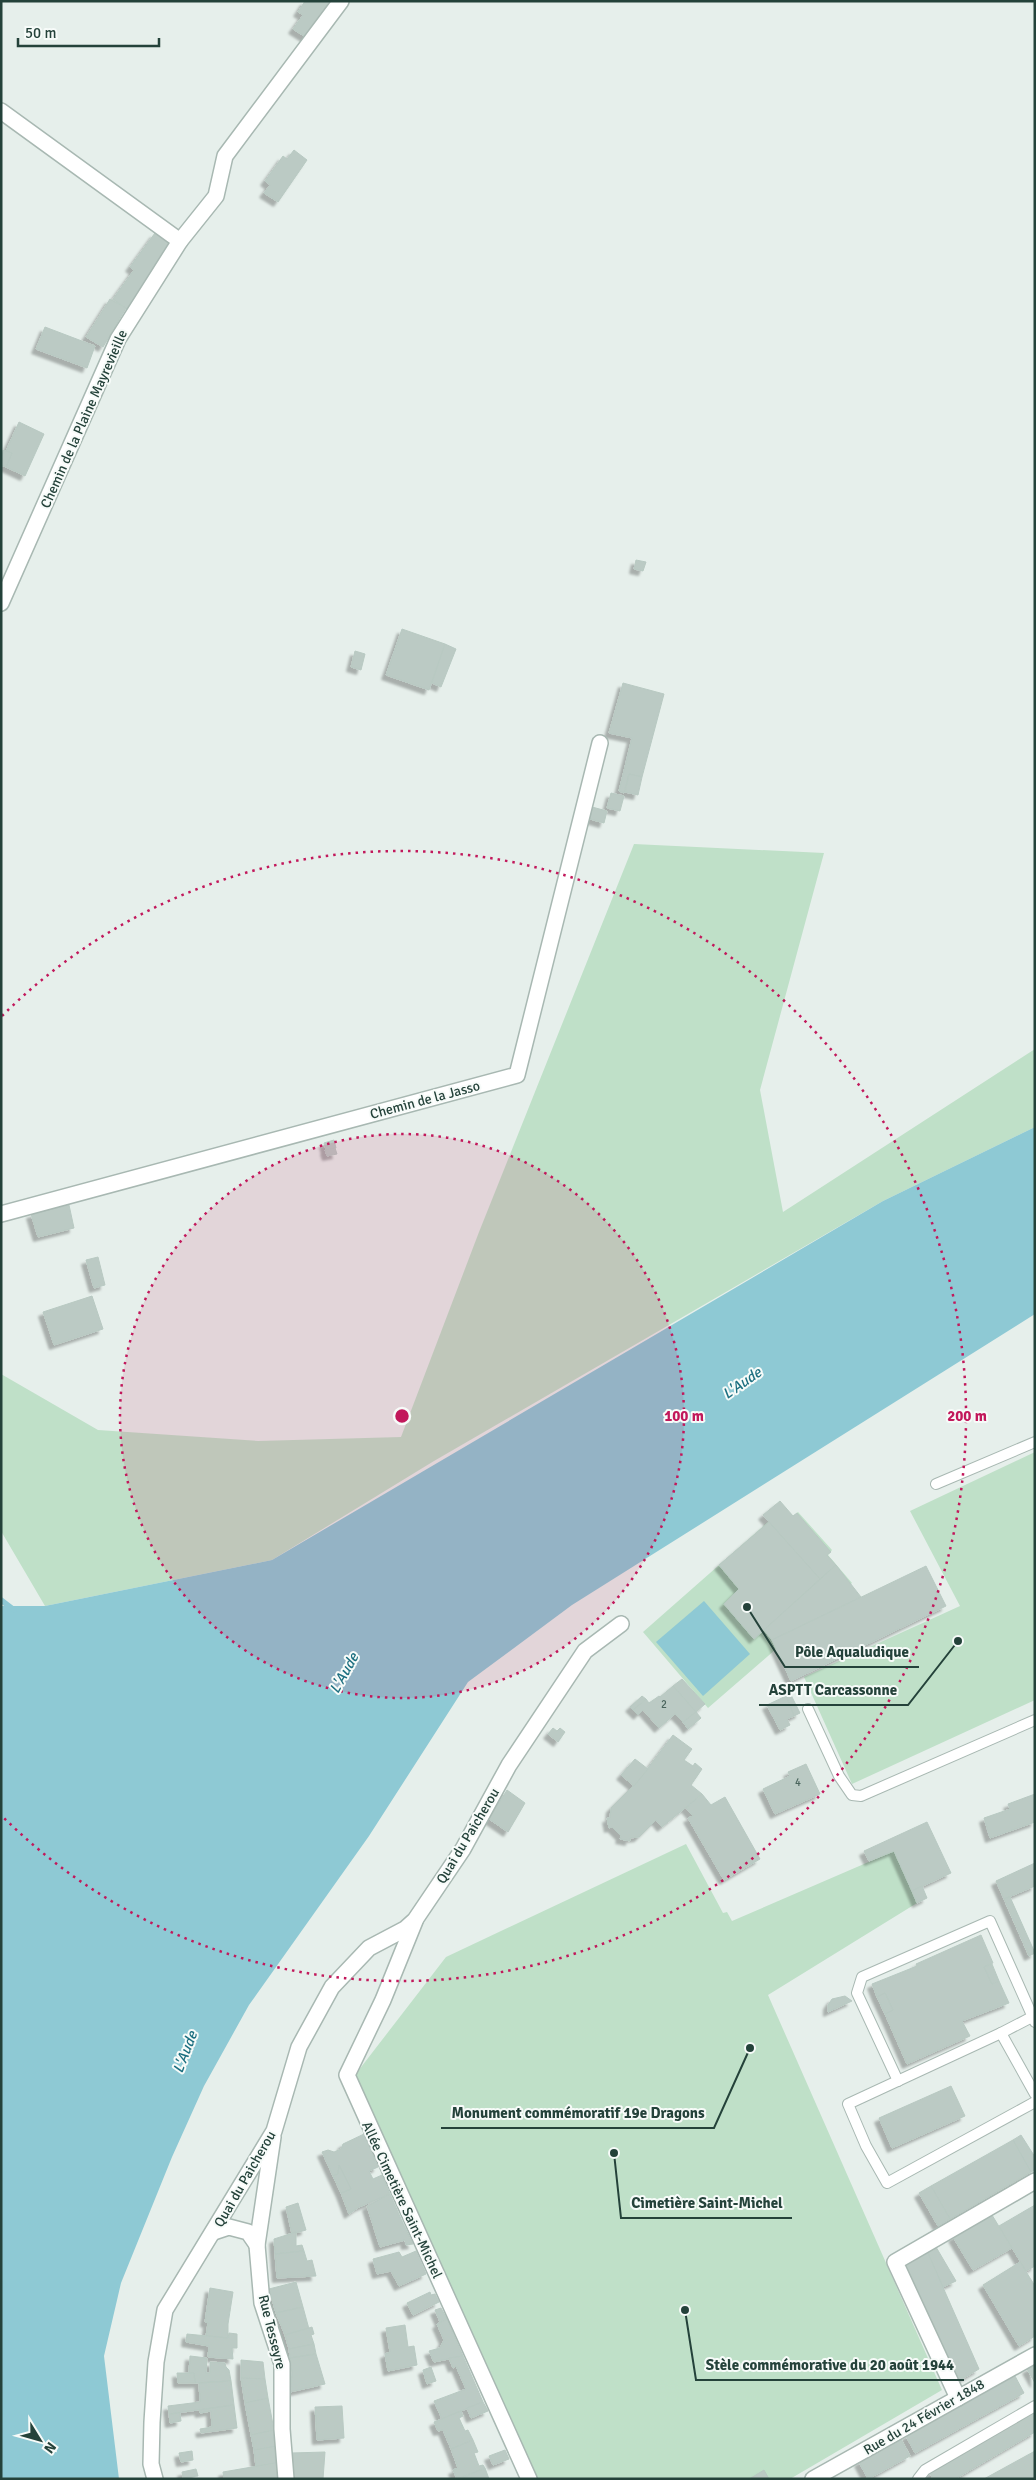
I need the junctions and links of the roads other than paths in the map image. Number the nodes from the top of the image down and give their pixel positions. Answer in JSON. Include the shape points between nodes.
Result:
{"nodes":[{"id":1,"x":342,"y":1,"type":"edge"},
{"id":2,"x":1,"y":112,"type":"edge"},
{"id":3,"x":180,"y":241,"type":"junction"},
{"id":4,"x":1,"y":602,"type":"edge"},
{"id":5,"x":600,"y":743,"type":"dead end"},
{"id":6,"x":1,"y":1214,"type":"edge"},
{"id":7,"x":1035,"y":1442,"type":"edge"},
{"id":8,"x":936,"y":1484,"type":"dead end"},
{"id":9,"x":621,"y":1624,"type":"dead end"},
{"id":10,"x":808,"y":1709,"type":"dead end"},
{"id":11,"x":1035,"y":1720,"type":"edge"},
{"id":12,"x":415,"y":1920,"type":"junction"},
{"id":13,"x":1034,"y":2020,"type":"edge"},
{"id":14,"x":1001,"y":2033,"type":"junction"},
{"id":15,"x":898,"y":2080,"type":"junction"},
{"id":16,"x":1035,"y":2094,"type":"edge"},
{"id":17,"x":1035,"y":2102,"type":"edge"},
{"id":18,"x":274,"y":2131,"type":"junction"},
{"id":19,"x":1035,"y":2181,"type":"edge"},
{"id":20,"x":214,"y":2232,"type":"junction"},
{"id":21,"x":257,"y":2246,"type":"junction"},
{"id":22,"x":1035,"y":2355,"type":"edge"},
{"id":23,"x":958,"y":2398,"type":"junction"},
{"id":24,"x":1035,"y":2406,"type":"edge"},
{"id":25,"x":155,"y":2479,"type":"edge"},
{"id":26,"x":286,"y":2479,"type":"edge"},
{"id":27,"x":529,"y":2479,"type":"edge"},
{"id":28,"x":813,"y":2479,"type":"edge"},
{"id":29,"x":918,"y":2479,"type":"edge"}],
"edges":[{"from":1,"to":3,"type":"street","name":"Chemin de la Plaine Mayrevieille","via":[[225,156],[216,196]]},
{"from":2,"to":3,"type":"street"},
{"from":3,"to":4,"type":"street","name":"Chemin de la Plaine Mayrevieille","via":[[118,339]]},
{"from":5,"to":6,"type":"street","name":"Chemin de la Jasso","via":[[517,1076]]},
{"from":7,"to":8,"type":"lane"},
{"from":9,"to":12,"type":"street","name":"Quai du Paicherou","via":[[585,1651],[509,1765],[463,1849]]},
{"from":10,"to":11,"type":"lane","via":[[839,1776],[852,1795],[860,1796]]},
{"from":12,"to":18,"type":"street","name":"Quai du Paicherou","via":[[369,1948],[332,1987],[299,2047]]},
{"from":12,"to":27,"type":"street","name":"Allée Cimetière Saint-Michel","via":[[383,2000],[347,2075]]},
{"from":13,"to":14,"type":"lane"},
{"from":13,"to":15,"type":"lane","via":[[990,1921],[862,1977],[857,1993]]},
{"from":14,"to":15,"type":"lane"},
{"from":14,"to":16,"type":"lane"},
{"from":15,"to":17,"type":"lane","via":[[848,2104],[887,2183]]},
{"from":18,"to":20,"type":"street","name":"Quai du Paicherou"},
{"from":18,"to":21,"type":"street","name":"Rue Tesseyre"},
{"from":19,"to":23,"type":"street","via":[[895,2262]]},
{"from":20,"to":21,"type":"street","via":[[228,2227],[248,2232]]},
{"from":20,"to":25,"type":"street","name":"Quai du Paicherou","via":[[165,2310],[156,2362],[152,2422],[150,2464]]},
{"from":21,"to":26,"type":"street","name":"Rue Tesseyre","via":[[262,2303],[282,2364]]},
{"from":22,"to":23,"type":"street","name":"Rue du 24 Février 1848"},
{"from":23,"to":28,"type":"street","name":"Rue du 24 Février 1848"},
{"from":24,"to":29,"type":"lane","via":[[925,2470]]}]}
